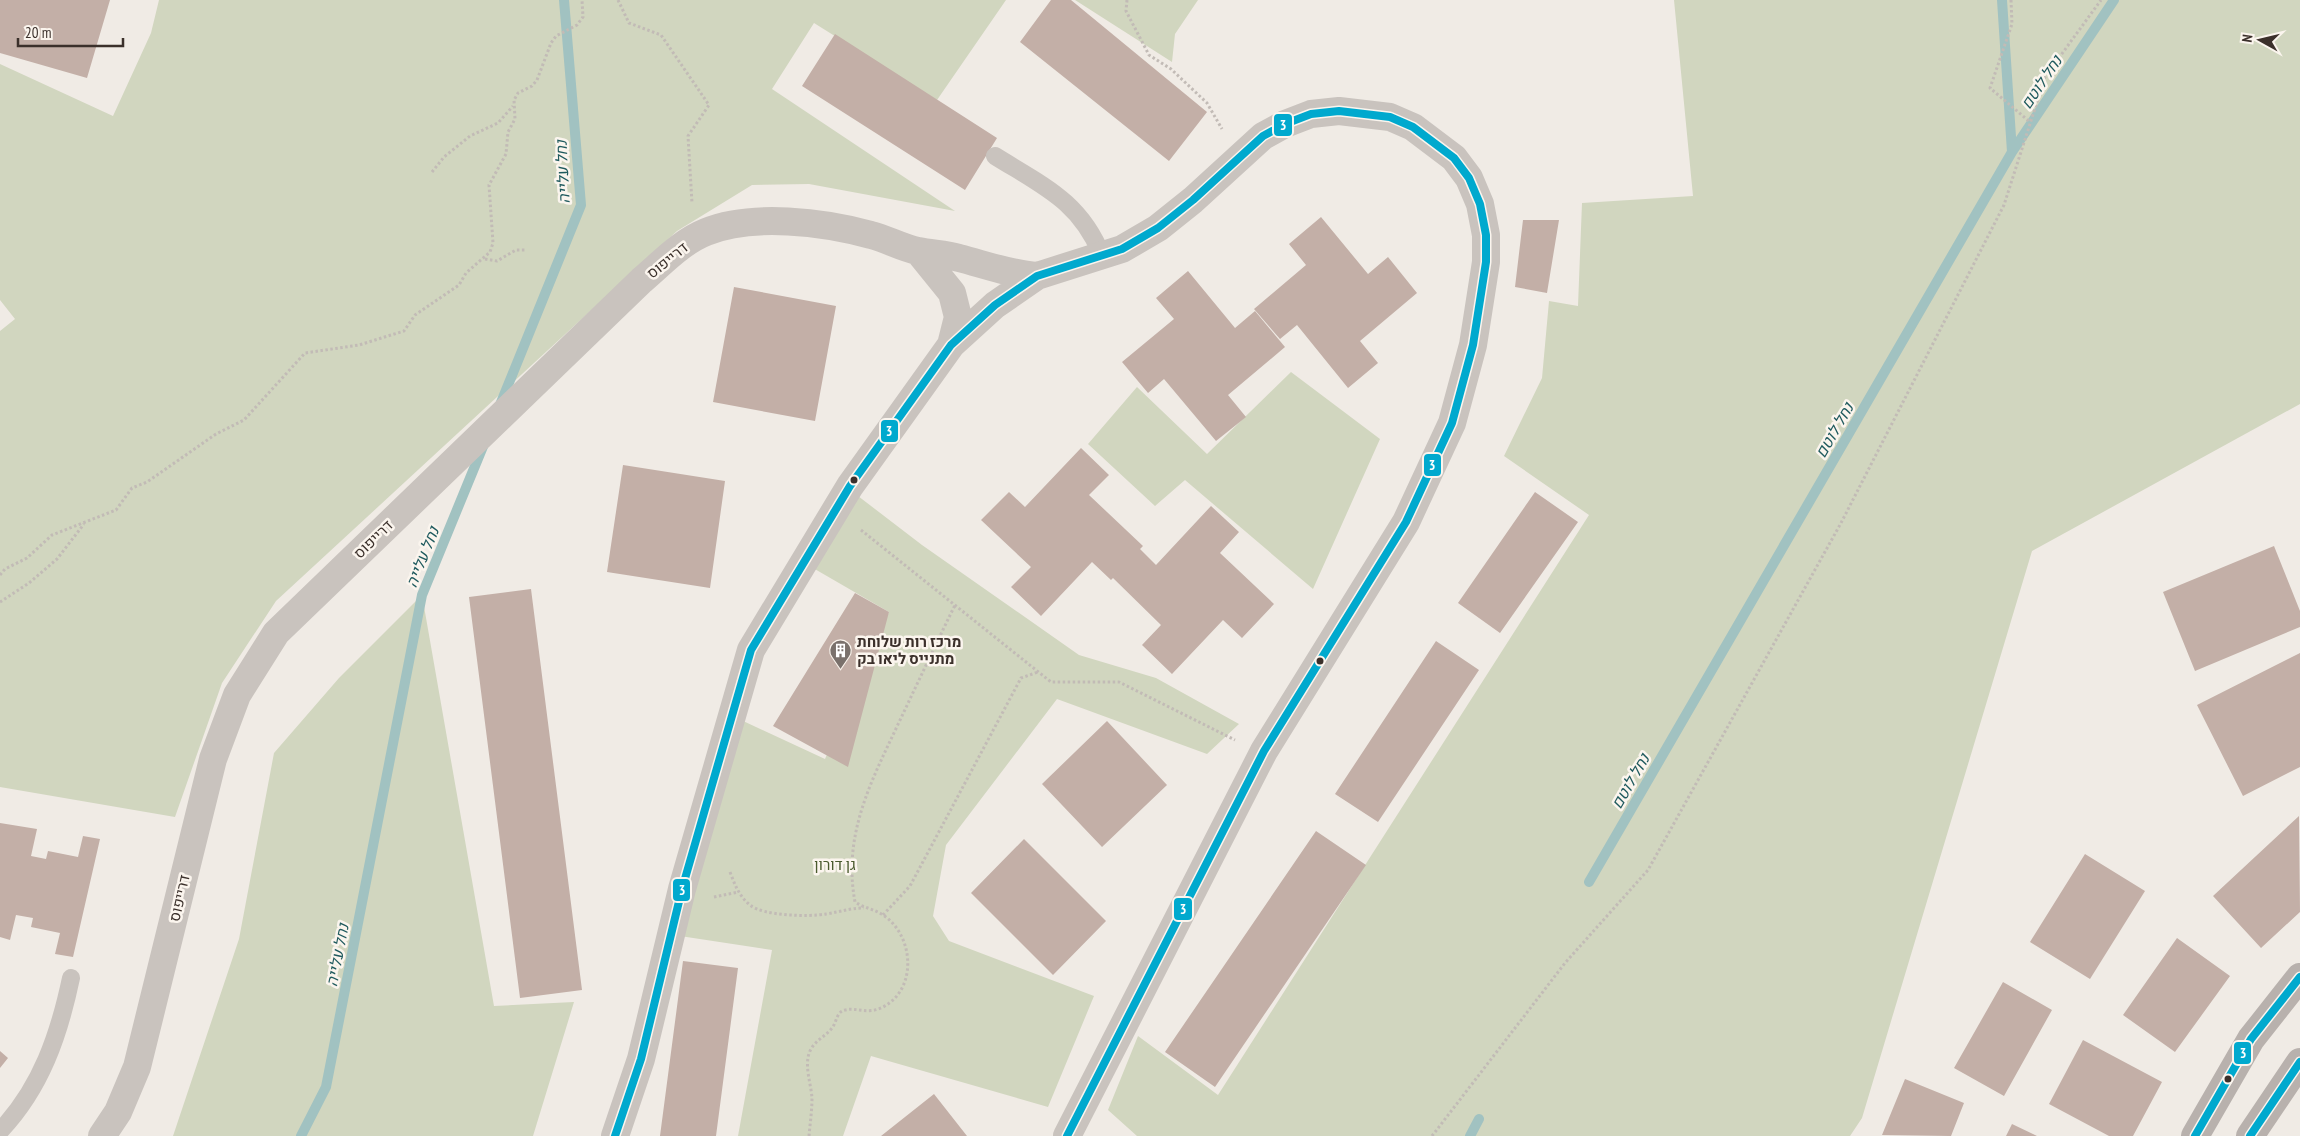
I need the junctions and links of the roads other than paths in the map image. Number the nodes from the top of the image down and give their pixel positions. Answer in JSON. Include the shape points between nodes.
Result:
{"nodes":[{"id":1,"x":995,"y":156,"type":"dead end"},
{"id":2,"x":918,"y":251,"type":"junction"},
{"id":3,"x":1102,"y":256,"type":"junction"},
{"id":4,"x":1037,"y":276,"type":"junction"},
{"id":5,"x":952,"y":345,"type":"junction"},
{"id":6,"x":71,"y":978,"type":"dead end"},
{"id":7,"x":2300,"y":978,"type":"edge"},
{"id":8,"x":2300,"y":1062,"type":"edge"},
{"id":9,"x":0,"y":1131,"type":"edge"},
{"id":10,"x":102,"y":1136,"type":"edge"},
{"id":11,"x":615,"y":1136,"type":"edge"},
{"id":12,"x":1067,"y":1136,"type":"edge"},
{"id":13,"x":2195,"y":1136,"type":"edge"},
{"id":14,"x":2250,"y":1136,"type":"edge"}],
"edges":[{"from":1,"to":3,"type":"lane","via":[[1055,194],[1076,212],[1088,227]]},
{"from":2,"to":4,"type":"street","name":"דרייפוס","via":[[940,252],[1012,274]]},
{"from":2,"to":5,"type":"street","via":[[952,293],[958,317]]},
{"from":2,"to":10,"type":"street","name":"דרייפוס","via":[[834,227],[775,221],[736,223],[705,232],[681,246],[276,633],[237,695],[213,759],[139,1060],[118,1112]]},
{"from":3,"to":4,"type":"street"},
{"from":3,"to":12,"type":"street","via":[[1158,228],[1263,136],[1311,114],[1338,111],[1390,117],[1412,127],[1454,158],[1469,178],[1480,204],[1486,235],[1486,262],[1473,345],[1452,424],[1406,522],[1264,751]]},
{"from":4,"to":5,"type":"street","via":[[995,305]]},
{"from":5,"to":11,"type":"street","via":[[836,510],[752,650],[682,889],[641,1059]]},
{"from":6,"to":9,"type":"lane","via":[[61,1022],[45,1064],[30,1092]]},
{"from":7,"to":13,"type":"main road","via":[[2250,1039]]},
{"from":8,"to":14,"type":"main road"}]}
